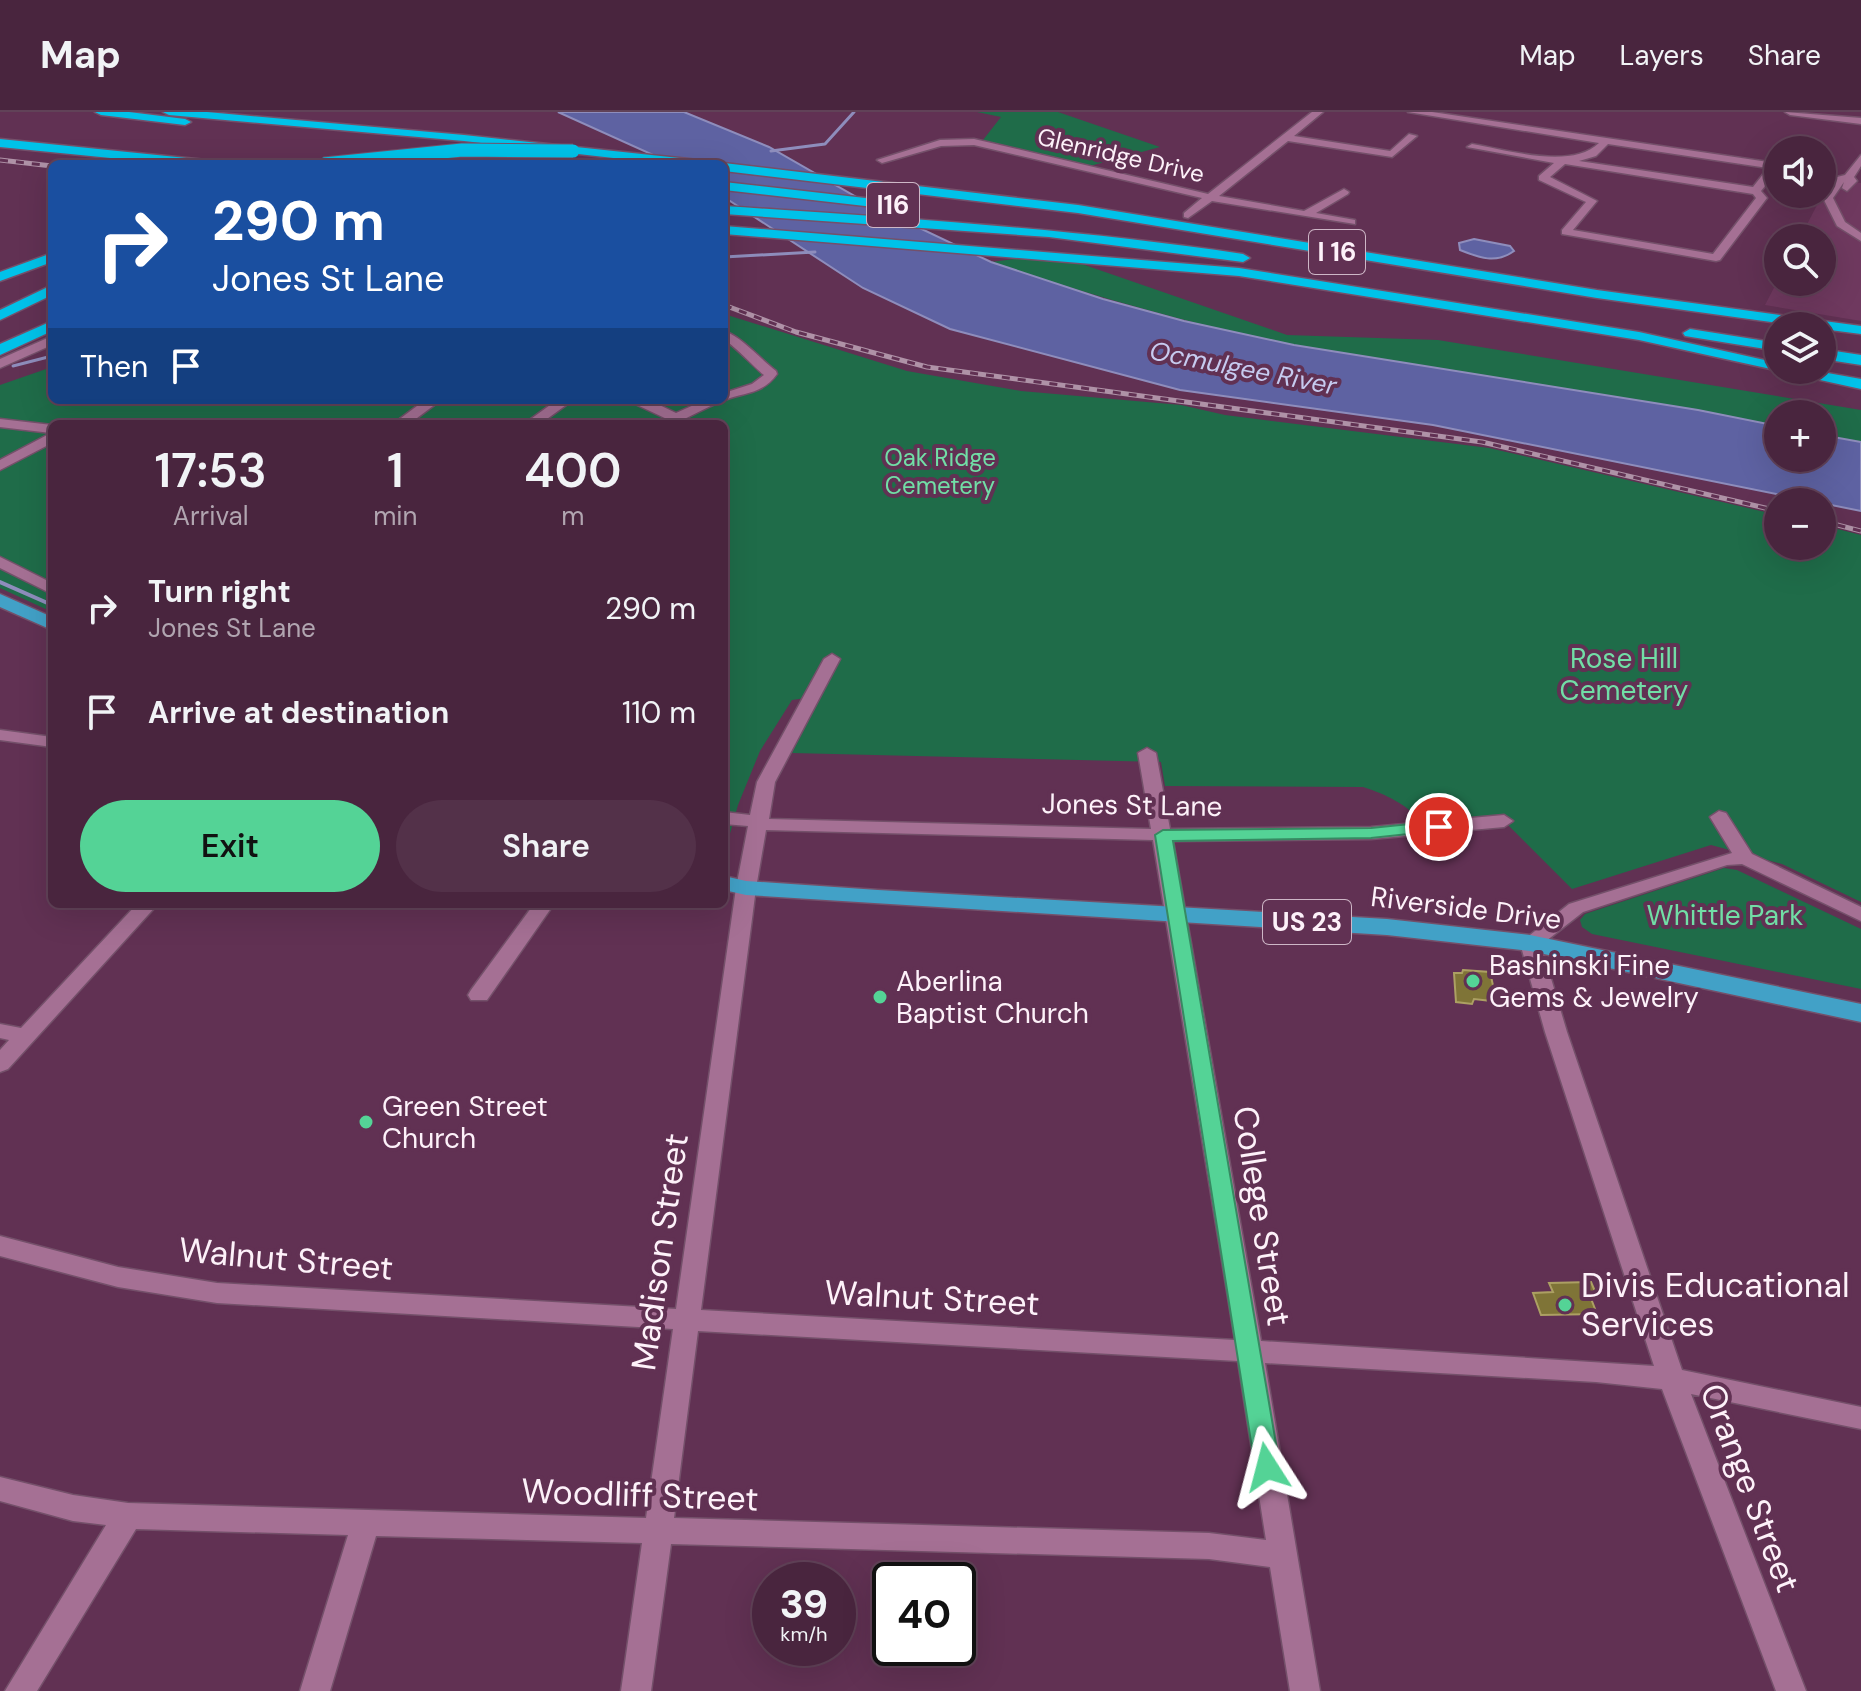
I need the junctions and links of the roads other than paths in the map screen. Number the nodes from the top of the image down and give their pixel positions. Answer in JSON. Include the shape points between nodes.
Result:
{"nodes":[{"id":1,"x":101,"y":112,"type":"edge"},
{"id":2,"x":169,"y":112,"type":"edge"},
{"id":3,"x":1318,"y":112,"type":"edge"},
{"id":4,"x":1413,"y":112,"type":"edge"},
{"id":5,"x":1790,"y":112,"type":"edge"},
{"id":6,"x":1861,"y":121,"type":"edge"},
{"id":7,"x":1412,"y":136,"type":"dead end"},
{"id":8,"x":1284,"y":137,"type":"junction"},
{"id":9,"x":1606,"y":141,"type":"junction"},
{"id":10,"x":0,"y":143,"type":"edge"},
{"id":11,"x":1472,"y":147,"type":"dead end"},
{"id":12,"x":573,"y":151,"type":"junction"},
{"id":13,"x":1861,"y":158,"type":"edge"},
{"id":14,"x":167,"y":160,"type":"edge"},
{"id":15,"x":363,"y":160,"type":"edge"},
{"id":16,"x":548,"y":160,"type":"edge"},
{"id":17,"x":660,"y":160,"type":"edge"},
{"id":18,"x":882,"y":160,"type":"dead end"},
{"id":19,"x":1572,"y":160,"type":"junction"},
{"id":20,"x":1764,"y":165,"type":"edge"},
{"id":21,"x":728,"y":167,"type":"edge"},
{"id":22,"x":1836,"y":176,"type":"edge"},
{"id":23,"x":1848,"y":178,"type":"junction"},
{"id":24,"x":728,"y":179,"type":"edge"},
{"id":25,"x":1861,"y":179,"type":"edge"},
{"id":26,"x":1764,"y":181,"type":"edge"},
{"id":27,"x":728,"y":186,"type":"edge"},
{"id":28,"x":1756,"y":191,"type":"junction"},
{"id":29,"x":1344,"y":192,"type":"dead end"},
{"id":30,"x":728,"y":194,"type":"edge"},
{"id":31,"x":1212,"y":196,"type":"junction"},
{"id":32,"x":728,"y":210,"type":"edge"},
{"id":33,"x":1306,"y":214,"type":"junction"},
{"id":34,"x":1188,"y":215,"type":"dead end"},
{"id":35,"x":1063,"y":220,"type":"junction"},
{"id":36,"x":1351,"y":222,"type":"dead end"},
{"id":37,"x":1011,"y":229,"type":"junction"},
{"id":38,"x":728,"y":230,"type":"edge"},
{"id":39,"x":1861,"y":238,"type":"edge"},
{"id":40,"x":48,"y":250,"type":"edge"},
{"id":41,"x":48,"y":258,"type":"edge"},
{"id":42,"x":21,"y":264,"type":"junction"},
{"id":43,"x":0,"y":266,"type":"edge"},
{"id":44,"x":0,"y":277,"type":"edge"},
{"id":45,"x":48,"y":291,"type":"edge"},
{"id":46,"x":1597,"y":294,"type":"junction"},
{"id":47,"x":0,"y":316,"type":"edge"},
{"id":48,"x":1764,"y":322,"type":"edge"},
{"id":49,"x":48,"y":327,"type":"edge"},
{"id":50,"x":1861,"y":330,"type":"edge"},
{"id":51,"x":1764,"y":331,"type":"edge"},
{"id":52,"x":1836,"y":333,"type":"edge"},
{"id":53,"x":728,"y":337,"type":"edge"},
{"id":54,"x":1861,"y":337,"type":"edge"},
{"id":55,"x":48,"y":342,"type":"edge"},
{"id":56,"x":1836,"y":342,"type":"edge"},
{"id":57,"x":1764,"y":345,"type":"edge"},
{"id":58,"x":1861,"y":346,"type":"edge"},
{"id":59,"x":0,"y":350,"type":"edge"},
{"id":60,"x":1836,"y":356,"type":"edge"},
{"id":61,"x":1861,"y":360,"type":"edge"},
{"id":62,"x":0,"y":364,"type":"edge"},
{"id":63,"x":1764,"y":365,"type":"edge"},
{"id":64,"x":1836,"y":379,"type":"edge"},
{"id":65,"x":1861,"y":384,"type":"edge"},
{"id":66,"x":728,"y":396,"type":"edge"},
{"id":67,"x":428,"y":404,"type":"edge"},
{"id":68,"x":560,"y":404,"type":"edge"},
{"id":69,"x":645,"y":404,"type":"edge"},
{"id":70,"x":708,"y":404,"type":"edge"},
{"id":71,"x":406,"y":420,"type":"edge"},
{"id":72,"x":537,"y":420,"type":"edge"},
{"id":73,"x":673,"y":420,"type":"edge"},
{"id":74,"x":677,"y":420,"type":"edge"},
{"id":75,"x":0,"y":423,"type":"edge"},
{"id":76,"x":48,"y":429,"type":"edge"},
{"id":77,"x":48,"y":439,"type":"edge"},
{"id":78,"x":0,"y":466,"type":"edge"},
{"id":79,"x":0,"y":562,"type":"edge"},
{"id":80,"x":48,"y":587,"type":"edge"},
{"id":81,"x":0,"y":600,"type":"edge"},
{"id":82,"x":48,"y":622,"type":"edge"},
{"id":83,"x":832,"y":659,"type":"dead end"},
{"id":84,"x":0,"y":735,"type":"edge"},
{"id":85,"x":48,"y":741,"type":"edge"},
{"id":86,"x":1147,"y":753,"type":"dead end"},
{"id":87,"x":1719,"y":817,"type":"dead end"},
{"id":88,"x":728,"y":819,"type":"edge"},
{"id":89,"x":1504,"y":821,"type":"dead end"},
{"id":90,"x":759,"y":823,"type":"junction"},
{"id":91,"x":1163,"y":835,"type":"junction"},
{"id":92,"x":1745,"y":858,"type":"junction"},
{"id":93,"x":735,"y":886,"type":"edge"},
{"id":94,"x":144,"y":908,"type":"edge"},
{"id":95,"x":541,"y":908,"type":"edge"},
{"id":96,"x":1176,"y":915,"type":"junction"},
{"id":97,"x":1861,"y":915,"type":"edge"},
{"id":98,"x":1530,"y":943,"type":"junction"},
{"id":99,"x":479,"y":995,"type":"dead end"},
{"id":100,"x":1861,"y":1013,"type":"edge"},
{"id":101,"x":0,"y":1031,"type":"edge"},
{"id":102,"x":25,"y":1036,"type":"junction"},
{"id":103,"x":0,"y":1064,"type":"edge"},
{"id":104,"x":0,"y":1246,"type":"edge"},
{"id":105,"x":687,"y":1319,"type":"junction"},
{"id":106,"x":1250,"y":1349,"type":"junction"},
{"id":107,"x":1672,"y":1379,"type":"junction"},
{"id":108,"x":1861,"y":1418,"type":"edge"},
{"id":109,"x":0,"y":1489,"type":"edge"},
{"id":110,"x":128,"y":1516,"type":"junction"},
{"id":111,"x":366,"y":1521,"type":"junction"},
{"id":112,"x":658,"y":1533,"type":"junction"},
{"id":113,"x":1281,"y":1555,"type":"junction"},
{"id":114,"x":20,"y":1691,"type":"edge"},
{"id":115,"x":315,"y":1691,"type":"edge"},
{"id":116,"x":636,"y":1691,"type":"edge"},
{"id":117,"x":1305,"y":1691,"type":"edge"},
{"id":118,"x":1791,"y":1691,"type":"edge"}],
"edges":[{"from":1,"to":16,"type":"highway"},
{"from":2,"to":12,"type":"highway","bridge":true},
{"from":3,"to":8,"type":"street"},
{"from":4,"to":9,"type":"street"},
{"from":5,"to":6,"type":"street"},
{"from":7,"to":8,"type":"street","via":[[1392,154]]},
{"from":8,"to":31,"type":"street"},
{"from":9,"to":19,"type":"street","via":[[1593,154]]},
{"from":9,"to":20,"type":"street"},
{"from":10,"to":14,"type":"highway"},
{"from":11,"to":19,"type":"street"},
{"from":12,"to":15,"type":"highway","bridge":true,"via":[[462,150]]},
{"from":12,"to":17,"type":"highway"},
{"from":13,"to":23,"type":"street"},
{"from":18,"to":31,"type":"street","name":"Glenridge Drive","via":[[940,143],[974,142]]},
{"from":19,"to":28,"type":"street"},
{"from":19,"to":28,"type":"street","via":[[1559,163],[1543,178],[1592,201],[1566,232],[1716,258],[1762,198]]},
{"from":21,"to":46,"type":"highway","number":"I 16","via":[[1078,209]]},
{"from":22,"to":23,"type":"street"},
{"from":23,"to":25,"type":"street"},
{"from":23,"to":39,"type":"street","via":[[1852,181],[1830,205],[1841,224]]},
{"from":24,"to":35,"type":"highway"},
{"from":26,"to":28,"type":"street"},
{"from":27,"to":35,"type":"highway","number":"I16","via":[[999,218]]},
{"from":29,"to":33,"type":"street"},
{"from":30,"to":37,"type":"highway"},
{"from":31,"to":33,"type":"street","name":"Glenridge Drive"},
{"from":31,"to":34,"type":"street"},
{"from":32,"to":37,"type":"highway","number":"I 16"},
{"from":33,"to":36,"type":"street","name":"Glenridge Drive"},
{"from":35,"to":51,"type":"highway","number":"I16"},
{"from":37,"to":57,"type":"highway","number":"I 16","via":[[1186,249]]},
{"from":38,"to":63,"type":"highway","number":"I 16","via":[[1239,272],[1639,336]]},
{"from":40,"to":42,"type":"highway"},
{"from":41,"to":42,"type":"highway"},
{"from":42,"to":43,"type":"highway"},
{"from":42,"to":44,"type":"highway"},
{"from":45,"to":47,"type":"highway"},
{"from":46,"to":48,"type":"highway","number":"I 16"},
{"from":46,"to":50,"type":"highway"},
{"from":49,"to":59,"type":"highway"},
{"from":52,"to":54,"type":"highway"},
{"from":53,"to":66,"type":"street","via":[[771,374],[756,387]]},
{"from":55,"to":62,"type":"street"},
{"from":56,"to":58,"type":"highway"},
{"from":60,"to":61,"type":"highway"},
{"from":64,"to":65,"type":"highway"},
{"from":67,"to":71,"type":"street"},
{"from":68,"to":72,"type":"street"},
{"from":69,"to":73,"type":"street"},
{"from":70,"to":74,"type":"street"},
{"from":75,"to":76,"type":"street"},
{"from":77,"to":78,"type":"street"},
{"from":79,"to":80,"type":"street"},
{"from":81,"to":82,"type":"main road"},
{"from":83,"to":90,"type":"street","name":"Madison Street","via":[[766,782]]},
{"from":84,"to":85,"type":"street"},
{"from":86,"to":91,"type":"street","name":"College Street"},
{"from":87,"to":92,"type":"street"},
{"from":88,"to":90,"type":"street","name":"Jones St Lane"},
{"from":89,"to":91,"type":"street","name":"Jones St Lane","via":[[1371,833]]},
{"from":90,"to":91,"type":"street","name":"Jones St Lane"},
{"from":90,"to":93,"type":"street","name":"Madison Street"},
{"from":91,"to":96,"type":"street","name":"College Street"},
{"from":92,"to":97,"type":"street"},
{"from":92,"to":98,"type":"street","via":[[1725,859],[1576,908]]},
{"from":93,"to":96,"type":"main road","name":"Riverside Drive","number":"US 23"},
{"from":93,"to":105,"type":"street","name":"Madison Street"},
{"from":94,"to":102,"type":"street"},
{"from":95,"to":99,"type":"street"},
{"from":96,"to":98,"type":"main road","name":"Riverside Drive","number":"US 23","via":[[1387,927]]},
{"from":96,"to":106,"type":"street","name":"College Street"},
{"from":98,"to":100,"type":"main road","name":"Riverside Drive","number":"US 23"},
{"from":98,"to":107,"type":"street","name":"Orange Street"},
{"from":101,"to":102,"type":"street"},
{"from":102,"to":103,"type":"street"},
{"from":104,"to":105,"type":"street","name":"Walnut Street","via":[[118,1277],[217,1293]]},
{"from":105,"to":106,"type":"street","name":"Walnut Street"},
{"from":105,"to":112,"type":"street","name":"Madison Street"},
{"from":106,"to":107,"type":"street","name":"Walnut Street"},
{"from":106,"to":113,"type":"street","name":"College Street"},
{"from":107,"to":108,"type":"street","name":"Walnut Street"},
{"from":107,"to":118,"type":"street","name":"Orange Street"},
{"from":109,"to":110,"type":"street","name":"Woodliff Street"},
{"from":110,"to":111,"type":"street","name":"Woodliff Street"},
{"from":110,"to":114,"type":"street"},
{"from":111,"to":112,"type":"street","name":"Woodliff Street"},
{"from":111,"to":115,"type":"street"},
{"from":112,"to":113,"type":"street","name":"Woodliff Street","via":[[1209,1546]]},
{"from":112,"to":116,"type":"street","name":"Madison Street"},
{"from":113,"to":117,"type":"street","name":"College Street"}]}
